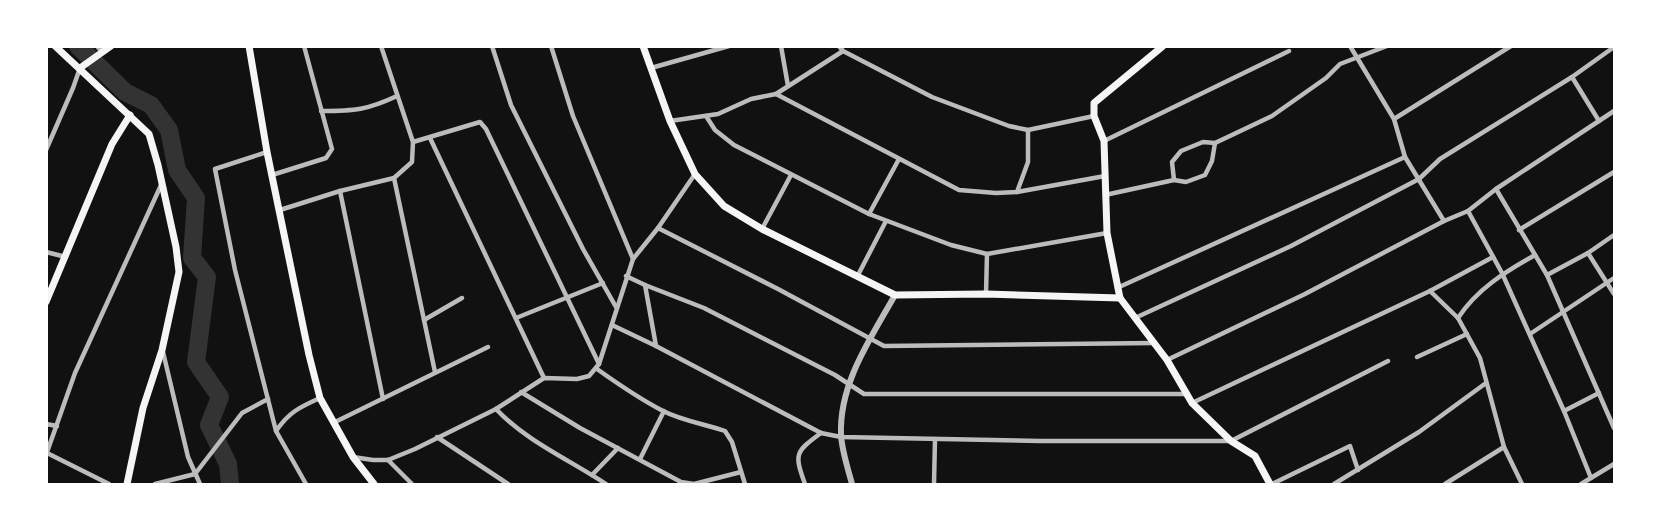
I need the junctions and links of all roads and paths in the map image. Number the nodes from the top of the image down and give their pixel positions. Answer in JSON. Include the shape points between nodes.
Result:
{"nodes":[{"id":1,"x":54,"y":46,"type":"edge"},
{"id":2,"x":111,"y":46,"type":"edge"},
{"id":3,"x":249,"y":46,"type":"edge"},
{"id":4,"x":304,"y":46,"type":"edge"},
{"id":5,"x":381,"y":46,"type":"edge"},
{"id":6,"x":492,"y":46,"type":"edge"},
{"id":7,"x":551,"y":46,"type":"edge"},
{"id":8,"x":643,"y":46,"type":"edge"},
{"id":9,"x":729,"y":46,"type":"edge"},
{"id":10,"x":781,"y":46,"type":"edge"},
{"id":11,"x":1163,"y":46,"type":"edge"},
{"id":12,"x":1350,"y":46,"type":"edge"},
{"id":13,"x":1387,"y":46,"type":"edge"},
{"id":14,"x":1511,"y":46,"type":"edge"},
{"id":15,"x":1614,"y":48,"type":"edge"},
{"id":16,"x":99,"y":49,"type":"edge"},
{"id":17,"x":841,"y":49,"type":"edge"},
{"id":18,"x":1289,"y":51,"type":"dead end"},
{"id":19,"x":1358,"y":58,"type":"junction"},
{"id":20,"x":80,"y":68,"type":"junction"},
{"id":21,"x":651,"y":68,"type":"junction"},
{"id":22,"x":1572,"y":77,"type":"junction"},
{"id":23,"x":788,"y":86,"type":"junction"},
{"id":24,"x":776,"y":94,"type":"junction"},
{"id":25,"x":398,"y":96,"type":"junction"},
{"id":26,"x":321,"y":111,"type":"junction"},
{"id":27,"x":1614,"y":111,"type":"edge"},
{"id":28,"x":130,"y":115,"type":"junction"},
{"id":29,"x":706,"y":116,"type":"junction"},
{"id":30,"x":1094,"y":116,"type":"junction"},
{"id":31,"x":1394,"y":119,"type":"junction"},
{"id":32,"x":670,"y":121,"type":"junction"},
{"id":33,"x":1599,"y":122,"type":"junction"},
{"id":34,"x":1028,"y":130,"type":"junction"},
{"id":35,"x":430,"y":138,"type":"junction"},
{"id":36,"x":1104,"y":141,"type":"junction"},
{"id":37,"x":413,"y":142,"type":"junction"},
{"id":38,"x":1215,"y":143,"type":"junction"},
{"id":39,"x":47,"y":148,"type":"edge"},
{"id":40,"x":267,"y":152,"type":"junction"},
{"id":41,"x":1405,"y":157,"type":"junction"},
{"id":42,"x":899,"y":159,"type":"junction"},
{"id":43,"x":1614,"y":172,"type":"edge"},
{"id":44,"x":695,"y":174,"type":"junction"},
{"id":45,"x":273,"y":175,"type":"junction"},
{"id":46,"x":791,"y":175,"type":"junction"},
{"id":47,"x":1105,"y":176,"type":"junction"},
{"id":48,"x":394,"y":178,"type":"junction"},
{"id":49,"x":1419,"y":179,"type":"junction"},
{"id":50,"x":1174,"y":180,"type":"junction"},
{"id":51,"x":162,"y":183,"type":"junction"},
{"id":52,"x":1496,"y":189,"type":"junction"},
{"id":53,"x":340,"y":191,"type":"junction"},
{"id":54,"x":1017,"y":192,"type":"junction"},
{"id":55,"x":1106,"y":195,"type":"junction"},
{"id":56,"x":280,"y":210,"type":"junction"},
{"id":57,"x":1468,"y":211,"type":"junction"},
{"id":58,"x":869,"y":214,"type":"junction"},
{"id":59,"x":886,"y":220,"type":"junction"},
{"id":60,"x":1444,"y":221,"type":"junction"},
{"id":61,"x":658,"y":228,"type":"junction"},
{"id":62,"x":762,"y":229,"type":"junction"},
{"id":63,"x":1519,"y":230,"type":"junction"},
{"id":64,"x":1107,"y":233,"type":"junction"},
{"id":65,"x":1614,"y":235,"type":"edge"},
{"id":66,"x":46,"y":252,"type":"edge"},
{"id":67,"x":1588,"y":253,"type":"junction"},
{"id":68,"x":987,"y":254,"type":"junction"},
{"id":69,"x":1535,"y":255,"type":"junction"},
{"id":70,"x":66,"y":257,"type":"junction"},
{"id":71,"x":1493,"y":257,"type":"junction"},
{"id":72,"x":633,"y":259,"type":"junction"},
{"id":73,"x":1502,"y":273,"type":"junction"},
{"id":74,"x":1547,"y":275,"type":"junction"},
{"id":75,"x":627,"y":276,"type":"junction"},
{"id":76,"x":857,"y":277,"type":"junction"},
{"id":77,"x":1614,"y":278,"type":"edge"},
{"id":78,"x":1609,"y":282,"type":"junction"},
{"id":79,"x":603,"y":283,"type":"junction"},
{"id":80,"x":645,"y":285,"type":"junction"},
{"id":81,"x":1118,"y":288,"type":"junction"},
{"id":82,"x":1431,"y":291,"type":"junction"},
{"id":83,"x":986,"y":294,"type":"junction"},
{"id":84,"x":1614,"y":294,"type":"edge"},
{"id":85,"x":895,"y":295,"type":"junction"},
{"id":86,"x":462,"y":298,"type":"dead end"},
{"id":87,"x":566,"y":298,"type":"junction"},
{"id":88,"x":1120,"y":298,"type":"junction"},
{"id":89,"x":46,"y":302,"type":"edge"},
{"id":90,"x":616,"y":307,"type":"junction"},
{"id":91,"x":1563,"y":311,"type":"junction"},
{"id":92,"x":516,"y":318,"type":"junction"},
{"id":93,"x":1135,"y":318,"type":"junction"},
{"id":94,"x":1458,"y":318,"type":"junction"},
{"id":95,"x":424,"y":320,"type":"junction"},
{"id":96,"x":612,"y":325,"type":"junction"},
{"id":97,"x":1467,"y":334,"type":"junction"},
{"id":98,"x":1530,"y":334,"type":"junction"},
{"id":99,"x":869,"y":340,"type":"junction"},
{"id":100,"x":1155,"y":343,"type":"junction"},
{"id":101,"x":656,"y":346,"type":"junction"},
{"id":102,"x":488,"y":347,"type":"dead end"},
{"id":103,"x":162,"y":350,"type":"junction"},
{"id":104,"x":1417,"y":357,"type":"dead end"},
{"id":105,"x":1167,"y":360,"type":"junction"},
{"id":106,"x":1388,"y":361,"type":"dead end"},
{"id":107,"x":598,"y":366,"type":"junction"},
{"id":108,"x":435,"y":372,"type":"junction"},
{"id":109,"x":544,"y":378,"type":"junction"},
{"id":110,"x":849,"y":383,"type":"junction"},
{"id":111,"x":1486,"y":383,"type":"junction"},
{"id":112,"x":521,"y":392,"type":"junction"},
{"id":113,"x":1599,"y":393,"type":"junction"},
{"id":114,"x":1186,"y":394,"type":"junction"},
{"id":115,"x":320,"y":398,"type":"junction"},
{"id":116,"x":268,"y":399,"type":"junction"},
{"id":117,"x":383,"y":399,"type":"junction"},
{"id":118,"x":1192,"y":403,"type":"junction"},
{"id":119,"x":496,"y":409,"type":"junction"},
{"id":120,"x":664,"y":411,"type":"junction"},
{"id":121,"x":1564,"y":411,"type":"junction"},
{"id":122,"x":333,"y":423,"type":"junction"},
{"id":123,"x":46,"y":424,"type":"edge"},
{"id":124,"x":57,"y":426,"type":"junction"},
{"id":125,"x":1614,"y":428,"type":"edge"},
{"id":126,"x":276,"y":431,"type":"junction"},
{"id":127,"x":821,"y":433,"type":"junction"},
{"id":128,"x":437,"y":437,"type":"junction"},
{"id":129,"x":841,"y":437,"type":"junction"},
{"id":130,"x":935,"y":439,"type":"junction"},
{"id":131,"x":1231,"y":441,"type":"junction"},
{"id":132,"x":1504,"y":447,"type":"junction"},
{"id":133,"x":618,"y":448,"type":"junction"},
{"id":134,"x":47,"y":454,"type":"edge"},
{"id":135,"x":353,"y":457,"type":"junction"},
{"id":136,"x":640,"y":459,"type":"junction"},
{"id":137,"x":388,"y":460,"type":"junction"},
{"id":138,"x":1614,"y":464,"type":"edge"},
{"id":139,"x":1358,"y":470,"type":"junction"},
{"id":140,"x":741,"y":471,"type":"junction"},
{"id":141,"x":195,"y":474,"type":"junction"},
{"id":142,"x":592,"y":475,"type":"junction"},
{"id":143,"x":1592,"y":478,"type":"junction"},
{"id":144,"x":109,"y":484,"type":"edge"},
{"id":145,"x":127,"y":484,"type":"edge"},
{"id":146,"x":155,"y":484,"type":"edge"},
{"id":147,"x":200,"y":484,"type":"edge"},
{"id":148,"x":306,"y":484,"type":"edge"},
{"id":149,"x":374,"y":484,"type":"edge"},
{"id":150,"x":412,"y":484,"type":"edge"},
{"id":151,"x":508,"y":484,"type":"edge"},
{"id":152,"x":606,"y":484,"type":"edge"},
{"id":153,"x":745,"y":484,"type":"edge"},
{"id":154,"x":805,"y":484,"type":"edge"},
{"id":155,"x":852,"y":484,"type":"edge"},
{"id":156,"x":934,"y":484,"type":"edge"},
{"id":157,"x":1271,"y":484,"type":"edge"},
{"id":158,"x":1334,"y":484,"type":"edge"},
{"id":159,"x":1445,"y":484,"type":"edge"},
{"id":160,"x":1522,"y":484,"type":"edge"},
{"id":161,"x":1581,"y":484,"type":"edge"}],
"edges":[{"from":1,"to":20,"type":"main road"},
{"from":2,"to":16,"type":"main road"},
{"from":3,"to":40,"type":"main road"},
{"from":4,"to":26,"type":"street"},
{"from":5,"to":25,"type":"street"},
{"from":6,"to":79,"type":"street","via":[[511,105]]},
{"from":7,"to":72,"type":"street","via":[[573,116]]},
{"from":8,"to":21,"type":"main road"},
{"from":9,"to":21,"type":"street"},
{"from":10,"to":23,"type":"street"},
{"from":11,"to":30,"type":"main road","via":[[1094,103]]},
{"from":12,"to":19,"type":"street"},
{"from":13,"to":19,"type":"street"},
{"from":14,"to":31,"type":"street"},
{"from":15,"to":22,"type":"street"},
{"from":16,"to":20,"type":"main road"},
{"from":17,"to":23,"type":"street"},
{"from":17,"to":34,"type":"street","via":[[932,97]]},
{"from":18,"to":36,"type":"street"},
{"from":19,"to":31,"type":"street"},
{"from":19,"to":38,"type":"street","via":[[1341,64],[1272,116]]},
{"from":20,"to":28,"type":"main road"},
{"from":20,"to":39,"type":"street"},
{"from":21,"to":32,"type":"main road"},
{"from":22,"to":33,"type":"street"},
{"from":22,"to":49,"type":"street","via":[[1440,159]]},
{"from":23,"to":24,"type":"street"},
{"from":24,"to":29,"type":"street"},
{"from":24,"to":42,"type":"street"},
{"from":25,"to":26,"type":"street","via":[[357,111]]},
{"from":25,"to":37,"type":"street"},
{"from":26,"to":45,"type":"street","via":[[332,148],[326,158]]},
{"from":27,"to":33,"type":"street"},
{"from":28,"to":51,"type":"main road","via":[[149,134]]},
{"from":28,"to":70,"type":"main road","via":[[112,144]]},
{"from":29,"to":32,"type":"street"},
{"from":29,"to":46,"type":"street","via":[[734,145]]},
{"from":30,"to":34,"type":"street"},
{"from":30,"to":36,"type":"main road"},
{"from":31,"to":41,"type":"street"},
{"from":32,"to":44,"type":"main road"},
{"from":33,"to":52,"type":"street"},
{"from":34,"to":54,"type":"street","via":[[1028,162]]},
{"from":35,"to":37,"type":"street"},
{"from":35,"to":87,"type":"street","via":[[480,122],[486,129]]},
{"from":35,"to":92,"type":"street"},
{"from":36,"to":47,"type":"main road"},
{"from":37,"to":48,"type":"street","via":[[412,162]]},
{"from":38,"to":50,"type":"street","via":[[1205,175],[1186,182]]},
{"from":38,"to":50,"type":"street","via":[[1203,142],[1181,151],[1172,162]]},
{"from":40,"to":45,"type":"main road"},
{"from":40,"to":116,"type":"street","via":[[215,169],[235,270]]},
{"from":41,"to":49,"type":"street"},
{"from":41,"to":81,"type":"street"},
{"from":42,"to":54,"type":"street","via":[[959,190]]},
{"from":42,"to":58,"type":"street"},
{"from":43,"to":63,"type":"street"},
{"from":44,"to":61,"type":"street"},
{"from":44,"to":62,"type":"main road","via":[[724,206]]},
{"from":45,"to":56,"type":"main road"},
{"from":46,"to":58,"type":"street"},
{"from":46,"to":62,"type":"street"},
{"from":47,"to":54,"type":"street"},
{"from":47,"to":55,"type":"main road"},
{"from":48,"to":53,"type":"street"},
{"from":48,"to":95,"type":"street"},
{"from":49,"to":60,"type":"street"},
{"from":49,"to":93,"type":"street","via":[[1291,246]]},
{"from":50,"to":55,"type":"street"},
{"from":51,"to":103,"type":"main road","via":[[179,272]]},
{"from":51,"to":124,"type":"street","via":[[75,373]]},
{"from":52,"to":57,"type":"street"},
{"from":52,"to":63,"type":"street"},
{"from":53,"to":56,"type":"street"},
{"from":53,"to":117,"type":"street"},
{"from":55,"to":64,"type":"main road"},
{"from":56,"to":115,"type":"main road"},
{"from":57,"to":60,"type":"street"},
{"from":57,"to":71,"type":"street"},
{"from":58,"to":59,"type":"street"},
{"from":59,"to":68,"type":"street"},
{"from":59,"to":76,"type":"street"},
{"from":60,"to":105,"type":"street"},
{"from":61,"to":72,"type":"street"},
{"from":61,"to":99,"type":"street","via":[[853,328]]},
{"from":62,"to":76,"type":"main road"},
{"from":63,"to":69,"type":"street"},
{"from":64,"to":68,"type":"street"},
{"from":64,"to":81,"type":"main road"},
{"from":65,"to":67,"type":"street"},
{"from":66,"to":70,"type":"street"},
{"from":67,"to":74,"type":"street"},
{"from":67,"to":78,"type":"street"},
{"from":68,"to":83,"type":"street"},
{"from":69,"to":73,"type":"street"},
{"from":69,"to":74,"type":"street"},
{"from":70,"to":89,"type":"main road"},
{"from":71,"to":73,"type":"street"},
{"from":71,"to":82,"type":"street"},
{"from":72,"to":75,"type":"street"},
{"from":73,"to":94,"type":"street"},
{"from":73,"to":98,"type":"street"},
{"from":74,"to":91,"type":"street"},
{"from":75,"to":80,"type":"street"},
{"from":75,"to":90,"type":"street"},
{"from":76,"to":85,"type":"main road"},
{"from":77,"to":78,"type":"street"},
{"from":78,"to":84,"type":"street"},
{"from":78,"to":91,"type":"street"},
{"from":79,"to":87,"type":"street"},
{"from":79,"to":90,"type":"street"},
{"from":80,"to":101,"type":"street"},
{"from":80,"to":110,"type":"street","via":[[704,308]]},
{"from":81,"to":88,"type":"main road"},
{"from":82,"to":94,"type":"street"},
{"from":82,"to":118,"type":"street"},
{"from":83,"to":85,"type":"main road"},
{"from":83,"to":88,"type":"main road"},
{"from":85,"to":99,"type":"street"},
{"from":86,"to":95,"type":"street"},
{"from":87,"to":92,"type":"street"},
{"from":87,"to":107,"type":"street"},
{"from":88,"to":93,"type":"main road"},
{"from":90,"to":96,"type":"street"},
{"from":91,"to":98,"type":"street"},
{"from":91,"to":113,"type":"street"},
{"from":92,"to":109,"type":"street"},
{"from":93,"to":100,"type":"main road"},
{"from":94,"to":97,"type":"street"},
{"from":95,"to":108,"type":"street"},
{"from":96,"to":101,"type":"street"},
{"from":96,"to":107,"type":"street"},
{"from":97,"to":104,"type":"street"},
{"from":97,"to":111,"type":"street","via":[[1480,358]]},
{"from":98,"to":121,"type":"street"},
{"from":99,"to":100,"type":"street","via":[[884,346]]},
{"from":99,"to":110,"type":"street"},
{"from":100,"to":105,"type":"main road"},
{"from":101,"to":127,"type":"street"},
{"from":102,"to":108,"type":"street"},
{"from":103,"to":141,"type":"street"},
{"from":103,"to":145,"type":"main road","via":[[143,408]]},
{"from":105,"to":114,"type":"main road"},
{"from":106,"to":131,"type":"street"},
{"from":107,"to":109,"type":"street","via":[[589,376],[577,380]]},
{"from":107,"to":120,"type":"street"},
{"from":108,"to":117,"type":"street"},
{"from":109,"to":112,"type":"street"},
{"from":110,"to":114,"type":"street","via":[[864,394]]},
{"from":110,"to":129,"type":"street","via":[[842,409]]},
{"from":111,"to":132,"type":"street"},
{"from":111,"to":139,"type":"street"},
{"from":112,"to":119,"type":"street"},
{"from":112,"to":133,"type":"street"},
{"from":113,"to":121,"type":"street"},
{"from":113,"to":125,"type":"street"},
{"from":114,"to":118,"type":"main road"},
{"from":115,"to":122,"type":"main road"},
{"from":115,"to":126,"type":"street","via":[[296,409]]},
{"from":116,"to":126,"type":"street"},
{"from":116,"to":141,"type":"street","via":[[242,413]]},
{"from":117,"to":122,"type":"street"},
{"from":118,"to":131,"type":"main road"},
{"from":119,"to":128,"type":"street"},
{"from":119,"to":142,"type":"street"},
{"from":120,"to":136,"type":"street"},
{"from":120,"to":140,"type":"street","via":[[725,431]]},
{"from":121,"to":143,"type":"street"},
{"from":122,"to":135,"type":"main road"},
{"from":123,"to":124,"type":"street"},
{"from":124,"to":134,"type":"street"},
{"from":126,"to":148,"type":"street"},
{"from":127,"to":129,"type":"street"},
{"from":127,"to":154,"type":"street","via":[[801,447],[798,456]]},
{"from":128,"to":137,"type":"street"},
{"from":128,"to":151,"type":"street"},
{"from":129,"to":130,"type":"street"},
{"from":129,"to":155,"type":"street"},
{"from":130,"to":131,"type":"street"},
{"from":130,"to":156,"type":"street"},
{"from":131,"to":157,"type":"main road","via":[[1255,456]]},
{"from":132,"to":159,"type":"street"},
{"from":132,"to":160,"type":"street"},
{"from":133,"to":136,"type":"street"},
{"from":133,"to":142,"type":"street"},
{"from":134,"to":144,"type":"street"},
{"from":135,"to":137,"type":"street"},
{"from":135,"to":149,"type":"main road"},
{"from":136,"to":140,"type":"street","via":[[681,482],[694,484]]},
{"from":137,"to":150,"type":"street"},
{"from":138,"to":143,"type":"street"},
{"from":139,"to":157,"type":"street","via":[[1350,446]]},
{"from":139,"to":158,"type":"street"},
{"from":140,"to":153,"type":"street"},
{"from":141,"to":146,"type":"street"},
{"from":141,"to":147,"type":"street"},
{"from":142,"to":152,"type":"street"},
{"from":143,"to":161,"type":"street"}]}
